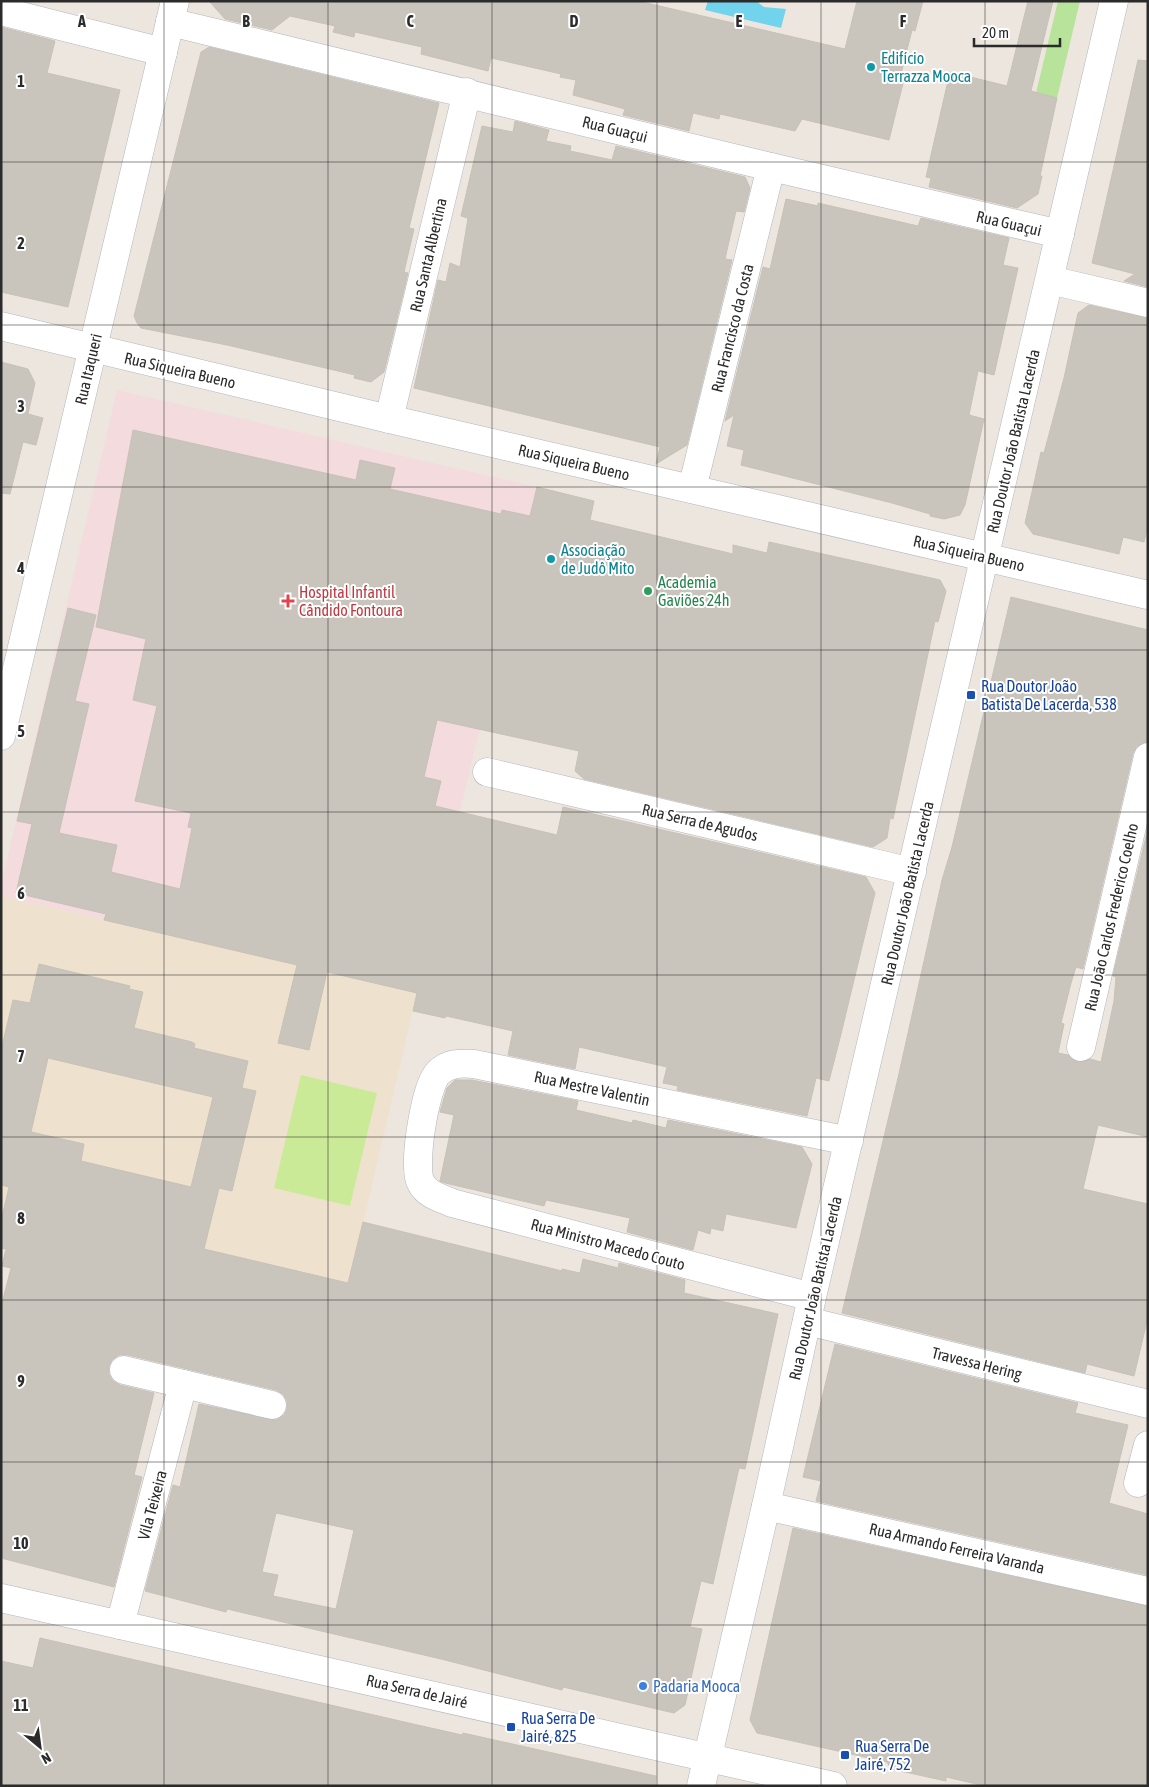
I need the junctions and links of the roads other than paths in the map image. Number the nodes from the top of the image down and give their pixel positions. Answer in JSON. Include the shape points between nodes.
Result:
{"nodes":[{"id":1,"x":1114,"y":1,"type":"edge"},
{"id":2,"x":1,"y":11,"type":"edge"},
{"id":3,"x":173,"y":12,"type":"edge"},
{"id":4,"x":163,"y":52,"type":"junction"},
{"id":5,"x":467,"y":92,"type":"junction"},
{"id":6,"x":771,"y":168,"type":"junction"},
{"id":7,"x":1060,"y":234,"type":"junction"},
{"id":8,"x":1050,"y":280,"type":"junction"},
{"id":9,"x":1148,"y":303,"type":"edge"},
{"id":10,"x":1,"y":326,"type":"edge"},
{"id":11,"x":93,"y":349,"type":"junction"},
{"id":12,"x":388,"y":419,"type":"junction"},
{"id":13,"x":692,"y":489,"type":"junction"},
{"id":14,"x":986,"y":557,"type":"junction"},
{"id":15,"x":1148,"y":595,"type":"edge"},
{"id":16,"x":1,"y":736,"type":"edge"},
{"id":17,"x":1148,"y":757,"type":"edge"},
{"id":18,"x":487,"y":772,"type":"dead end"},
{"id":19,"x":912,"y":872,"type":"junction"},
{"id":20,"x":1081,"y":1047,"type":"dead end"},
{"id":21,"x":849,"y":1141,"type":"junction"},
{"id":22,"x":416,"y":1173,"type":"joint"},
{"id":23,"x":810,"y":1309,"type":"junction"},
{"id":24,"x":124,"y":1370,"type":"dead end"},
{"id":25,"x":183,"y":1384,"type":"junction"},
{"id":26,"x":1148,"y":1404,"type":"edge"},
{"id":27,"x":272,"y":1405,"type":"dead end"},
{"id":28,"x":1148,"y":1445,"type":"edge"},
{"id":29,"x":1138,"y":1483,"type":"dead end"},
{"id":30,"x":766,"y":1506,"type":"junction"},
{"id":31,"x":1148,"y":1591,"type":"edge"},
{"id":32,"x":1,"y":1598,"type":"edge"},
{"id":33,"x":120,"y":1626,"type":"junction"},
{"id":34,"x":707,"y":1756,"type":"junction"},
{"id":35,"x":701,"y":1786,"type":"edge"},
{"id":36,"x":833,"y":1786,"type":"edge"}],
"edges":[{"from":1,"to":7,"type":"street","name":"Rua Doutor João Batista Lacerda"},
{"from":2,"to":4,"type":"street"},
{"from":3,"to":4,"type":"street","name":"Rua Itaqueri"},
{"from":3,"to":5,"type":"street","name":"Rua Guaçui"},
{"from":4,"to":11,"type":"street","name":"Rua Itaqueri"},
{"from":5,"to":6,"type":"street","name":"Rua Guaçui"},
{"from":5,"to":12,"type":"street","name":"Rua Santa Albertina"},
{"from":6,"to":7,"type":"street","name":"Rua Guaçui"},
{"from":6,"to":13,"type":"street","name":"Rua Francisco da Costa"},
{"from":7,"to":8,"type":"street","name":"Rua Doutor João Batista Lacerda"},
{"from":8,"to":9,"type":"street"},
{"from":8,"to":14,"type":"street","name":"Rua Doutor João Batista Lacerda"},
{"from":10,"to":11,"type":"street","name":"Rua Siqueira Bueno"},
{"from":11,"to":12,"type":"street","name":"Rua Siqueira Bueno"},
{"from":11,"to":16,"type":"street","name":"Rua Itaqueri"},
{"from":12,"to":13,"type":"street","name":"Rua Siqueira Bueno"},
{"from":13,"to":14,"type":"street","name":"Rua Siqueira Bueno"},
{"from":14,"to":15,"type":"street","name":"Rua Siqueira Bueno"},
{"from":14,"to":19,"type":"street","name":"Rua Doutor João Batista Lacerda"},
{"from":17,"to":20,"type":"street","name":"Rua João Carlos Frederico Coelho"},
{"from":18,"to":19,"type":"street","name":"Rua Serra de Agudos"},
{"from":19,"to":21,"type":"street","name":"Rua Doutor João Batista Lacerda"},
{"from":21,"to":22,"type":"street","name":"Rua Mestre Valentin","via":[[488,1066],[458,1063],[446,1066],[430,1086]]},
{"from":21,"to":23,"type":"street","name":"Rua Doutor João Batista Lacerda"},
{"from":22,"to":23,"type":"street","name":"Rua Ministro Macedo Couto","via":[[431,1194],[452,1203]]},
{"from":23,"to":26,"type":"street","name":"Travessa Hering"},
{"from":23,"to":30,"type":"street","name":"Rua Doutor João Batista Lacerda"},
{"from":24,"to":25,"type":"street"},
{"from":25,"to":27,"type":"street"},
{"from":25,"to":33,"type":"street","name":"Vila Teixeira"},
{"from":28,"to":29,"type":"street"},
{"from":30,"to":31,"type":"street","name":"Rua Armando Ferreira Varanda"},
{"from":30,"to":34,"type":"street","name":"Rua Doutor João Batista Lacerda"},
{"from":32,"to":33,"type":"street","name":"Rua Serra de Jairé"},
{"from":33,"to":34,"type":"street","name":"Rua Serra de Jairé"},
{"from":34,"to":35,"type":"street","name":"Rua Doutor João Batista Lacerda"},
{"from":34,"to":36,"type":"street","name":"Rua Serra de Jairé"}]}
